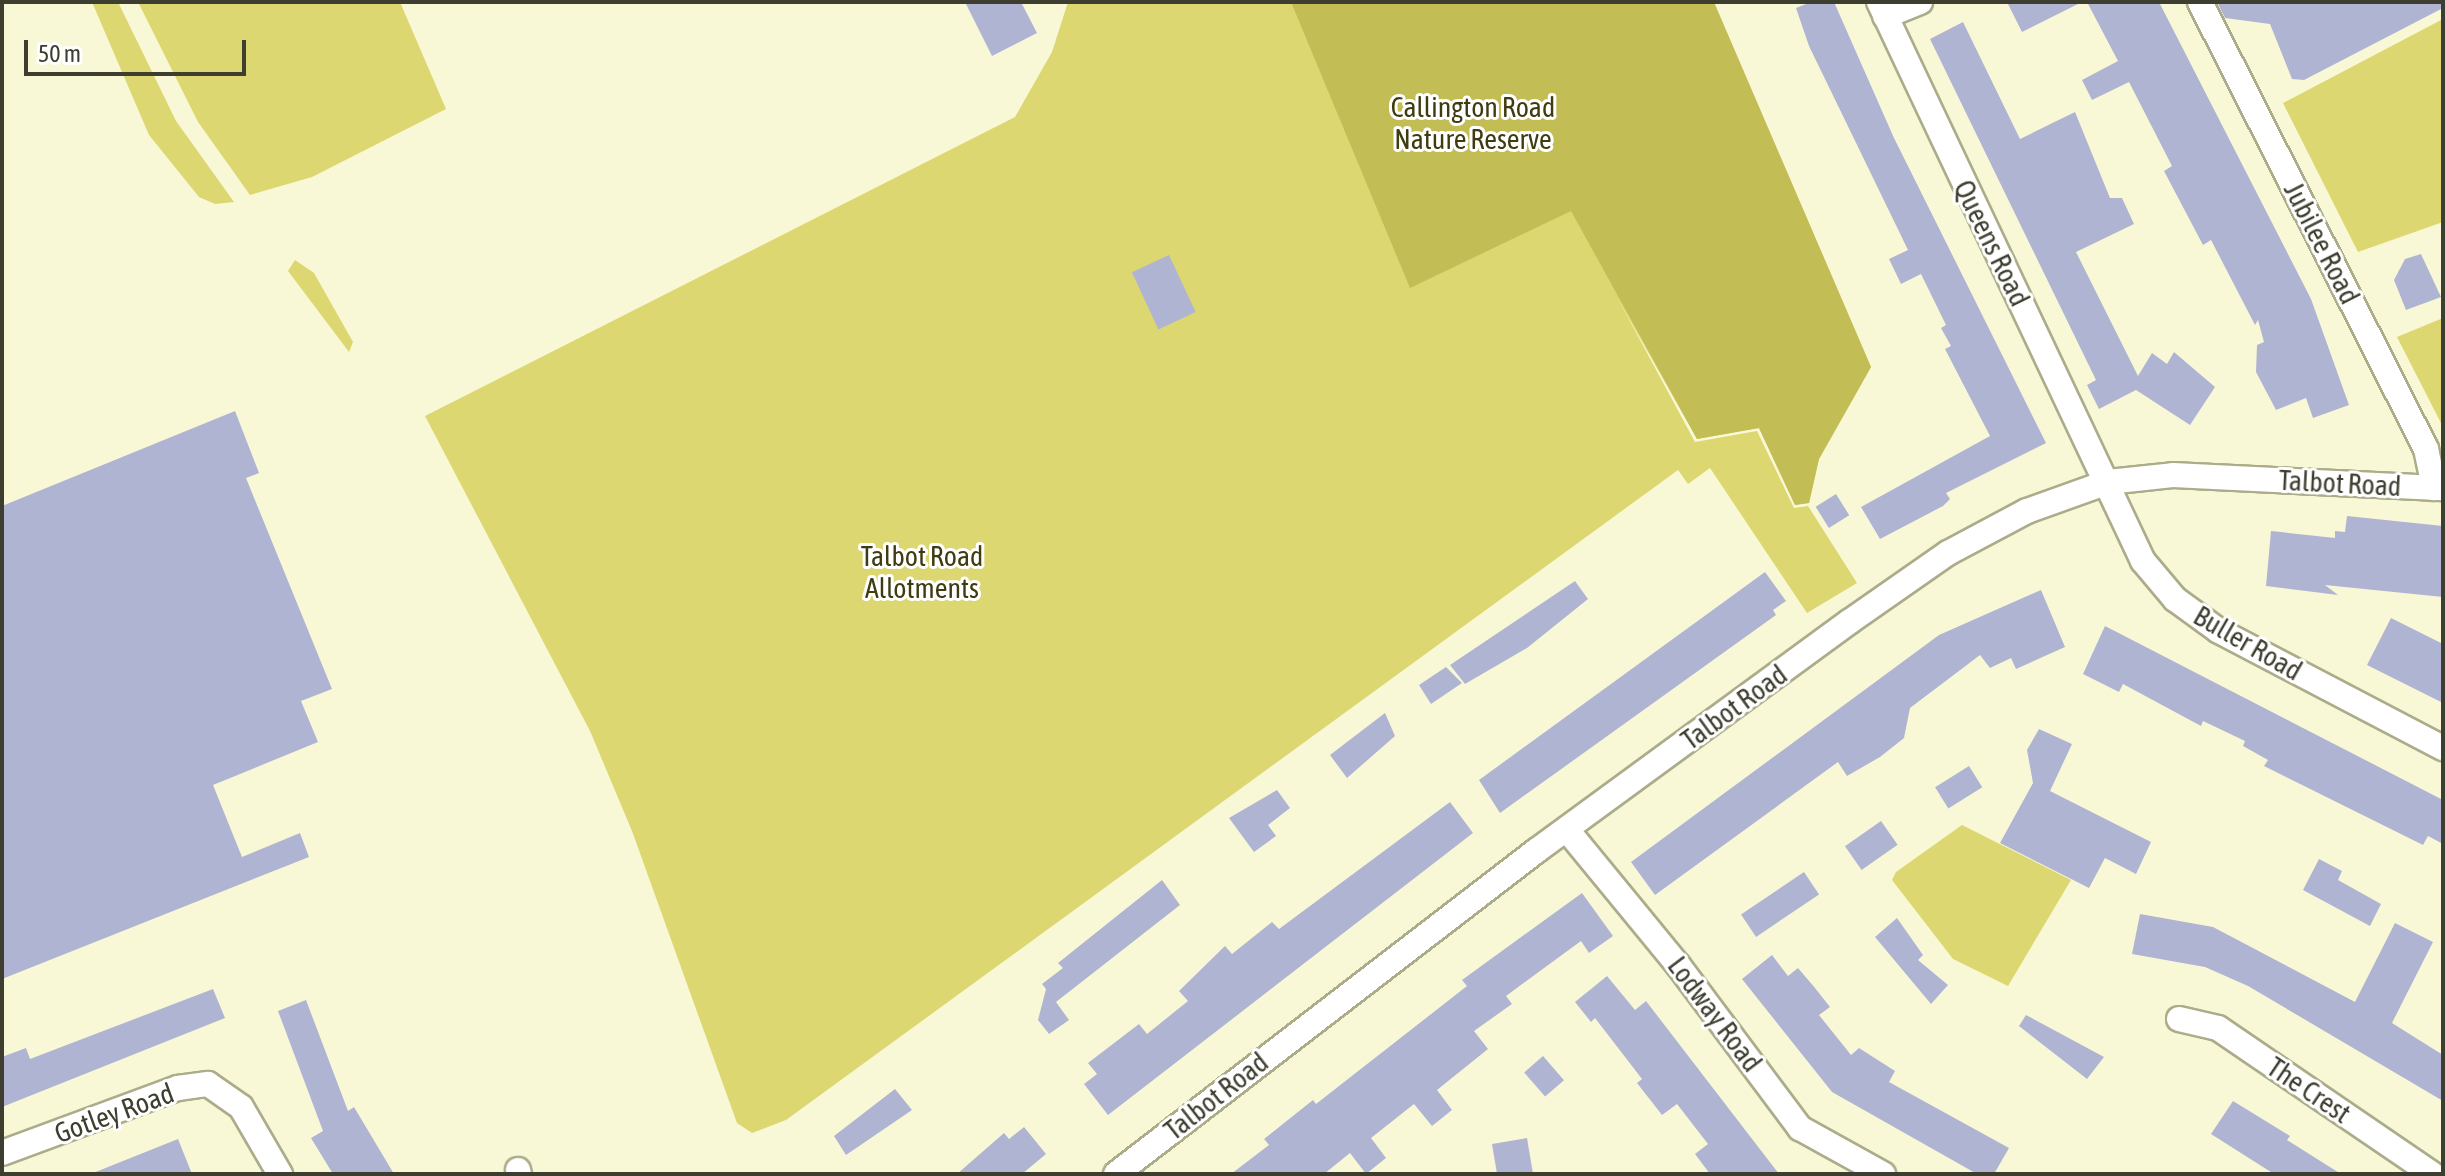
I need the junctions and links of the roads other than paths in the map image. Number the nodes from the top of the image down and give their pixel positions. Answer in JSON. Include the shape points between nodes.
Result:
{"nodes":[{"id":1,"x":1920,"y":2,"type":"edge"},
{"id":2,"x":2200,"y":2,"type":"edge"},
{"id":3,"x":1882,"y":9,"type":"edge"},
{"id":4,"x":2108,"y":482,"type":"junction"},
{"id":5,"x":2439,"y":488,"type":"edge"},
{"id":6,"x":2443,"y":748,"type":"edge"},
{"id":7,"x":1567,"y":830,"type":"junction"},
{"id":8,"x":2179,"y":1019,"type":"dead end"},
{"id":9,"x":2,"y":1153,"type":"edge"},
{"id":10,"x":280,"y":1174,"type":"edge"},
{"id":11,"x":1116,"y":1174,"type":"edge"},
{"id":12,"x":1883,"y":1174,"type":"edge"},
{"id":13,"x":2432,"y":1174,"type":"edge"}],
"edges":[{"from":1,"to":3,"type":"street"},
{"from":2,"to":5,"type":"street","name":"Jubilee Road","via":[[2426,449]]},
{"from":3,"to":4,"type":"street","name":"Queens Road"},
{"from":4,"to":5,"type":"street","name":"Talbot Road","via":[[2173,475]]},
{"from":4,"to":6,"type":"street","name":"Buller Road","via":[[2143,561],[2175,599],[2219,631]]},
{"from":4,"to":7,"type":"street","name":"Talbot Road","via":[[2027,511],[1948,553]]},
{"from":7,"to":11,"type":"street","name":"Talbot Road"},
{"from":7,"to":12,"type":"street","name":"Lodway Road","via":[[1800,1128]]},
{"from":8,"to":13,"type":"street","name":"The Crest","via":[[2218,1028]]},
{"from":9,"to":10,"type":"street","name":"Gotley Road","via":[[178,1088],[208,1084],[241,1107]]}]}
